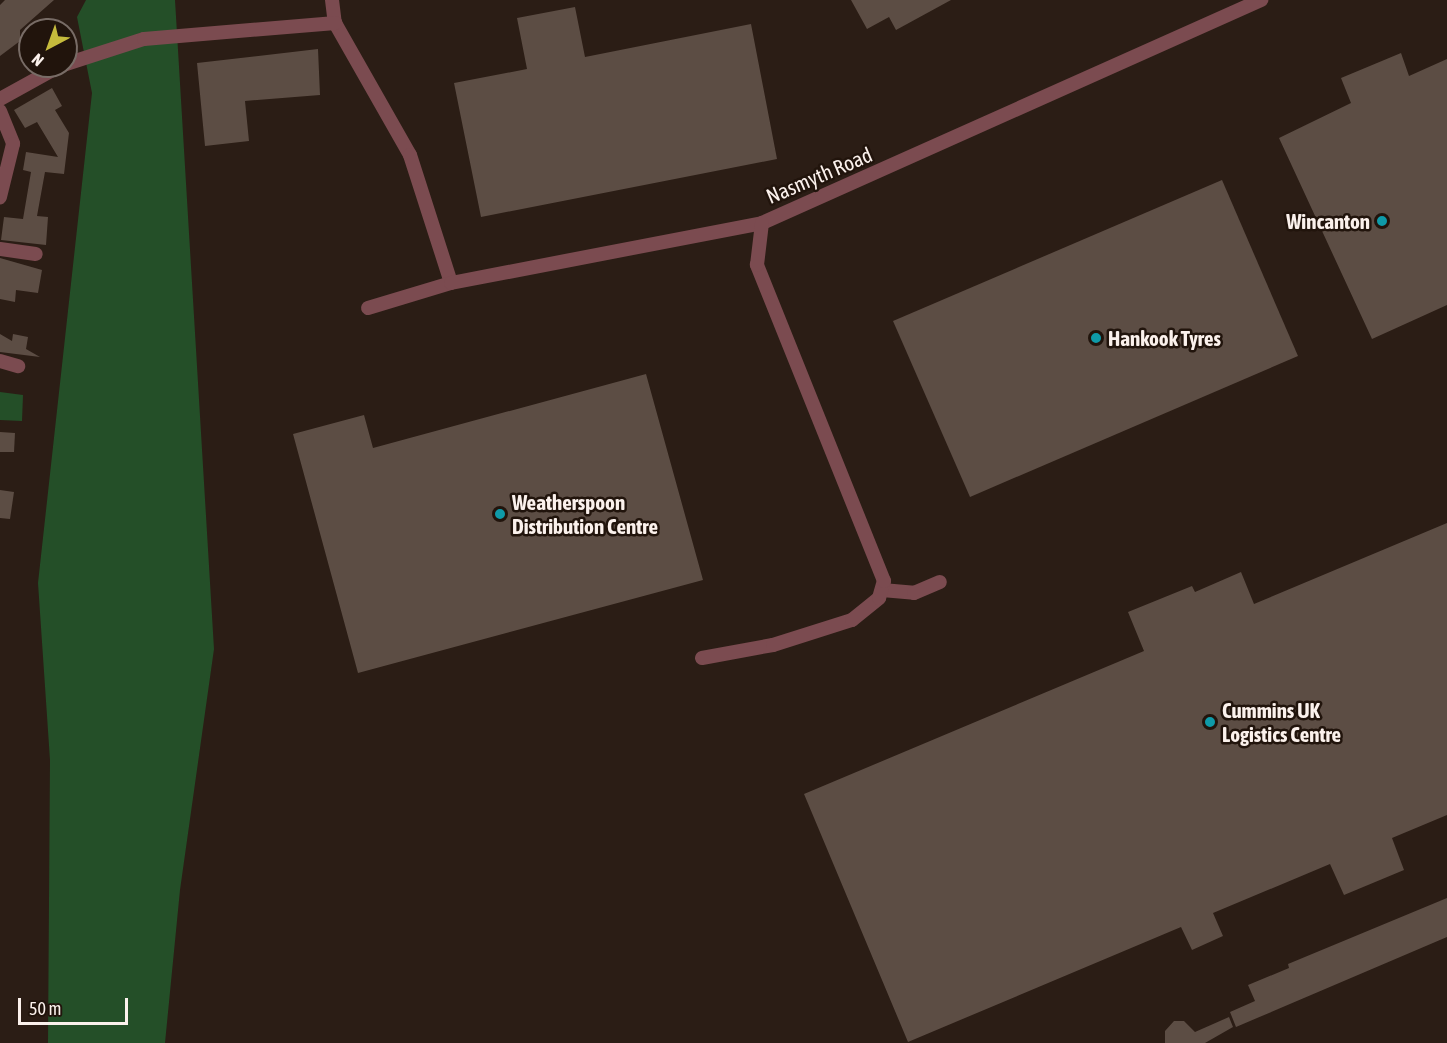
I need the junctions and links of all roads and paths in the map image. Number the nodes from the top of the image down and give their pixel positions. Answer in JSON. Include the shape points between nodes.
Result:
{"nodes":[{"id":1,"x":332,"y":0,"type":"edge"},
{"id":2,"x":1261,"y":0,"type":"edge"},
{"id":3,"x":335,"y":24,"type":"junction"},
{"id":4,"x":78,"y":60,"type":"edge"},
{"id":5,"x":38,"y":78,"type":"edge"},
{"id":6,"x":0,"y":99,"type":"edge"},
{"id":7,"x":0,"y":111,"type":"edge"},
{"id":8,"x":0,"y":197,"type":"edge"},
{"id":9,"x":762,"y":223,"type":"junction"},
{"id":10,"x":0,"y":249,"type":"edge"},
{"id":11,"x":36,"y":254,"type":"dead end"},
{"id":12,"x":451,"y":283,"type":"junction"},
{"id":13,"x":368,"y":308,"type":"dead end"},
{"id":14,"x":0,"y":361,"type":"edge"},
{"id":15,"x":18,"y":366,"type":"dead end"},
{"id":16,"x":940,"y":582,"type":"dead end"},
{"id":17,"x":882,"y":590,"type":"junction"},
{"id":18,"x":702,"y":658,"type":"dead end"}],
"edges":[{"from":1,"to":3,"type":"street"},
{"from":2,"to":9,"type":"street","name":"Nasmyth Road"},
{"from":3,"to":4,"type":"street","via":[[144,39]]},
{"from":3,"to":12,"type":"street","via":[[410,155]]},
{"from":5,"to":6,"type":"street"},
{"from":7,"to":8,"type":"street","via":[[13,144],[9,175]]},
{"from":9,"to":12,"type":"street","name":"Nasmyth Road"},
{"from":9,"to":17,"type":"street","via":[[757,265],[882,567]]},
{"from":10,"to":11,"type":"street"},
{"from":12,"to":13,"type":"street","name":"Nasmyth Road"},
{"from":14,"to":15,"type":"street"},
{"from":16,"to":17,"type":"street","via":[[914,593]]},
{"from":17,"to":18,"type":"street","via":[[870,609],[852,620],[773,645]]}]}
